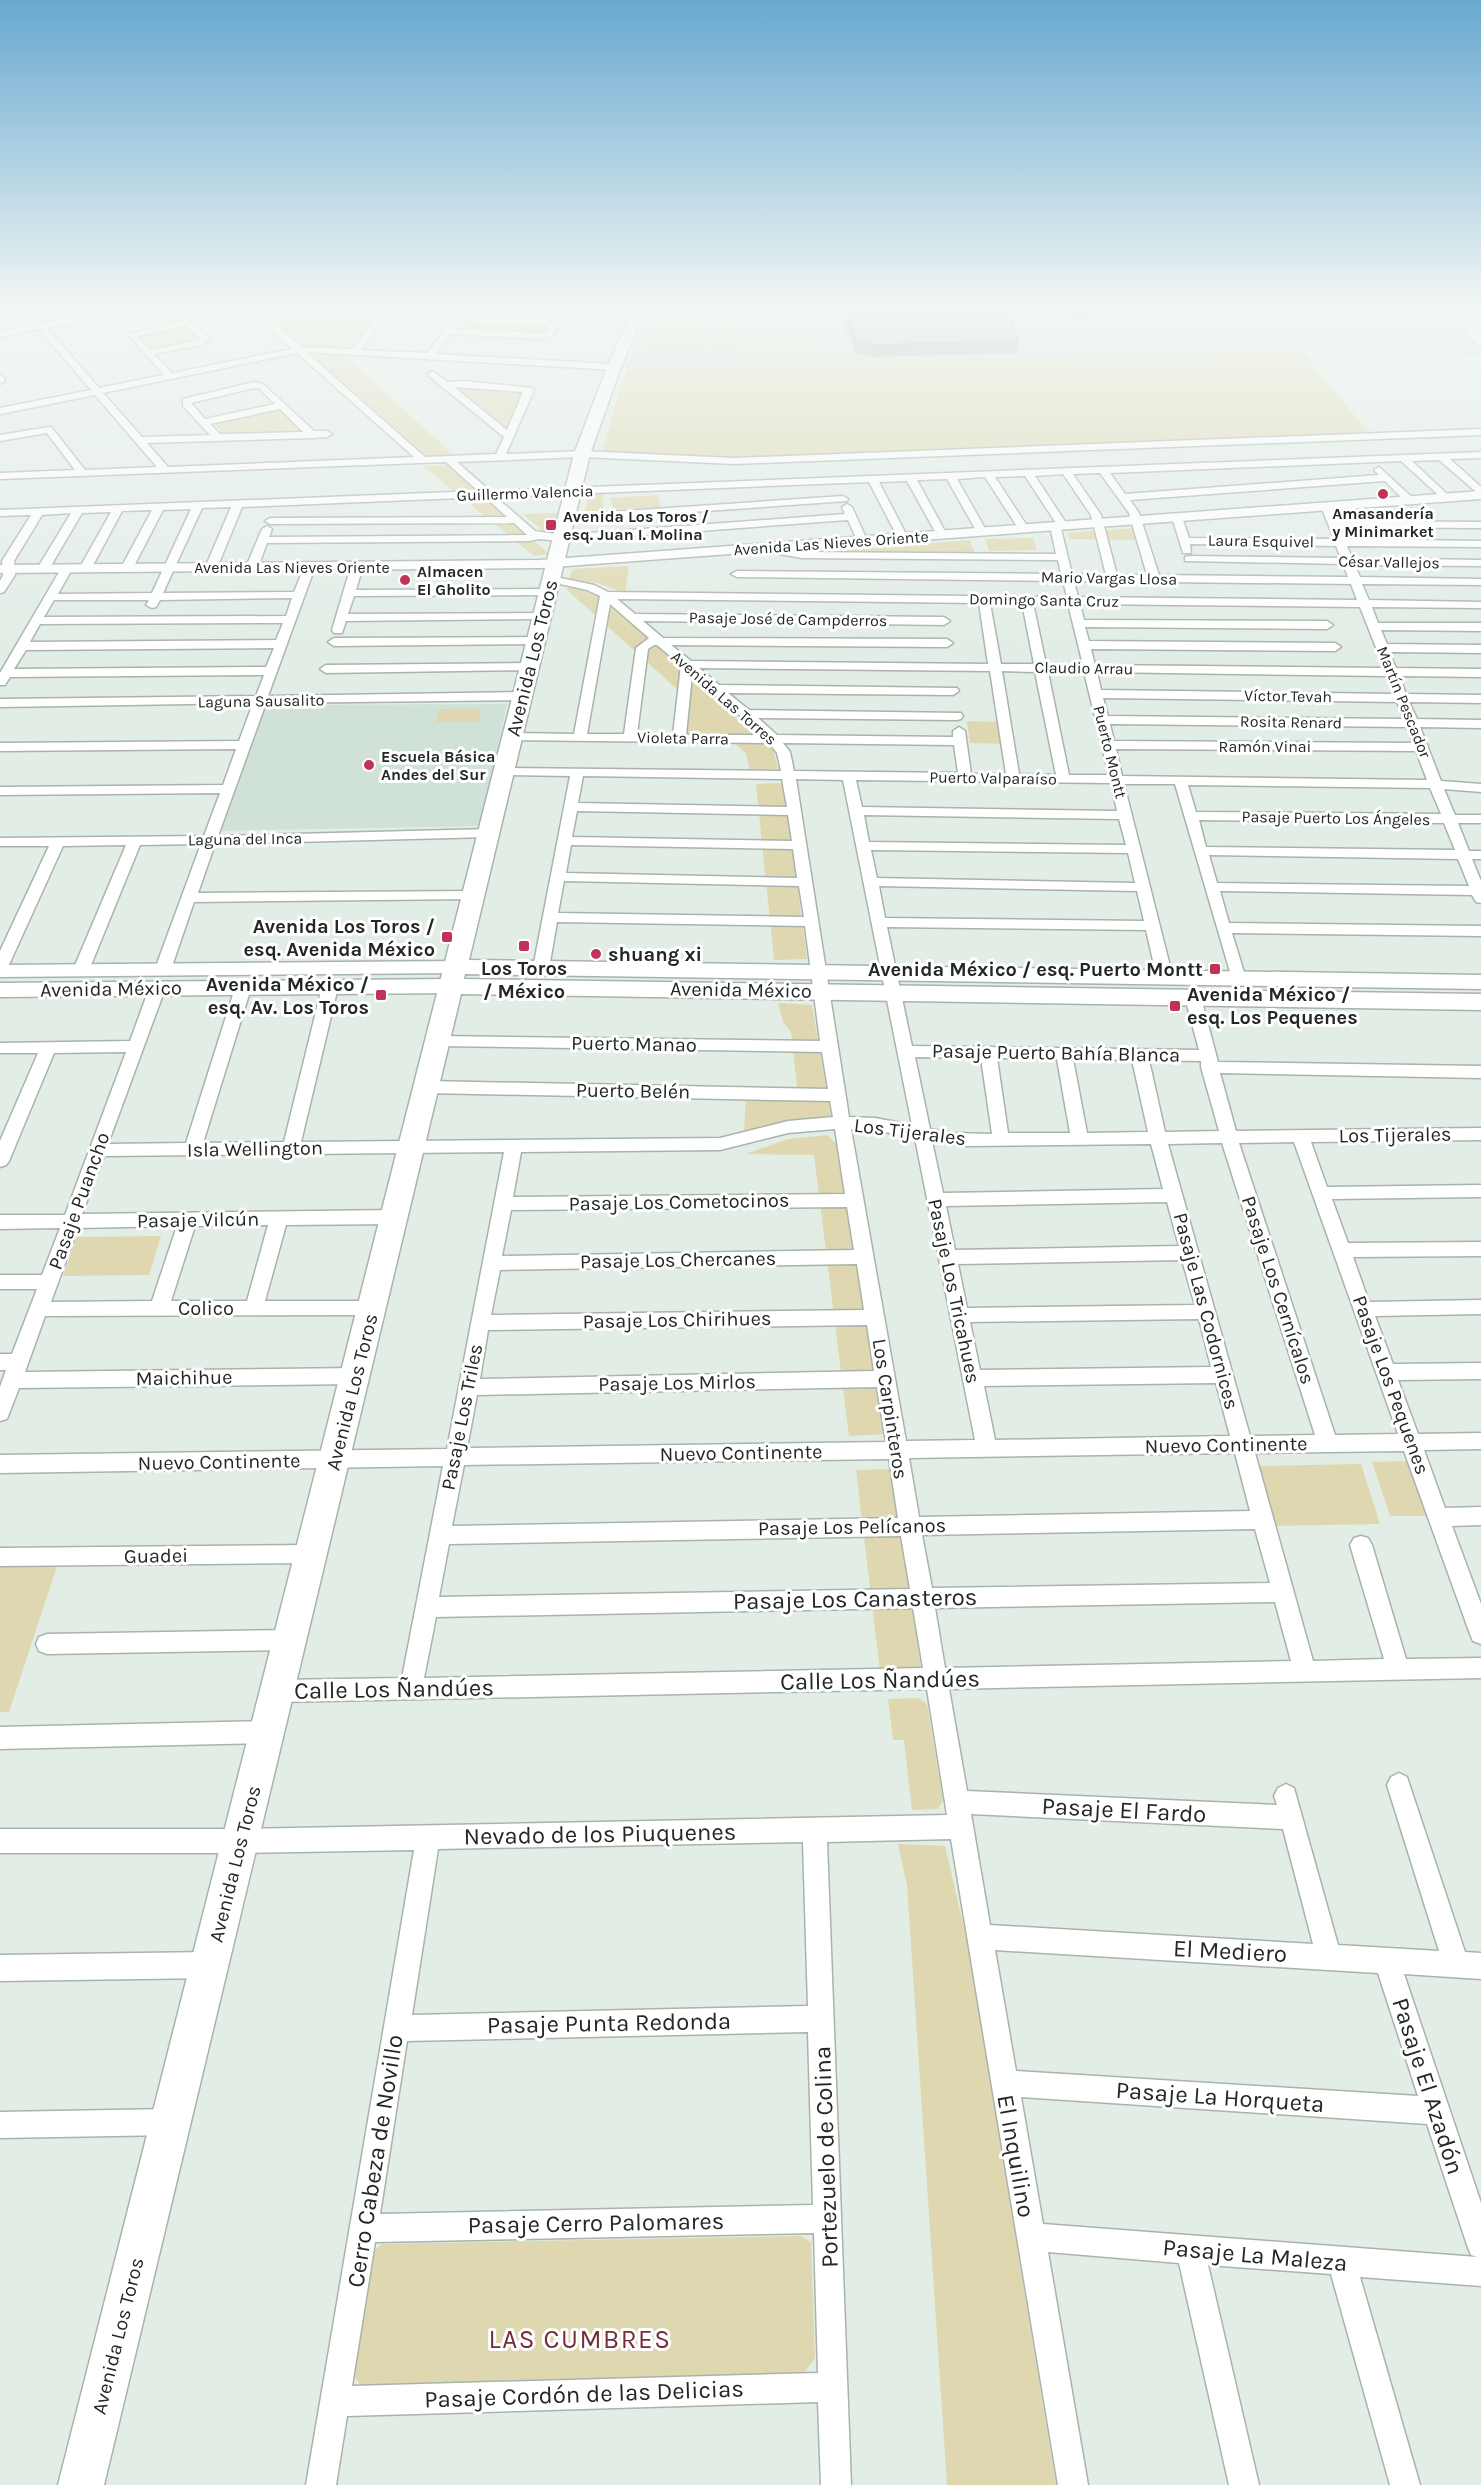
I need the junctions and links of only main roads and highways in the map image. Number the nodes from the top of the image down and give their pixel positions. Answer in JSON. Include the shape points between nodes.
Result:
{"nodes":[{"id":1,"x":594,"y":422,"type":"edge"},
{"id":2,"x":455,"y":976,"type":"junction"},
{"id":3,"x":820,"y":982,"type":"junction"},
{"id":4,"x":1481,"y":982,"type":"edge"},
{"id":5,"x":891,"y":983,"type":"junction"},
{"id":6,"x":1481,"y":1002,"type":"edge"},
{"id":7,"x":81,"y":2485,"type":"edge"}],
"edges":[{"from":1,"to":2,"type":"main road","name":"Avenida Los Toros","via":[[582,454]]},
{"from":2,"to":3,"type":"main road","name":"Avenida México"},
{"from":2,"to":3,"type":"main road","name":"Avenida México","via":[[541,968]]},
{"from":2,"to":7,"type":"main road","name":"Avenida Los Toros"},
{"from":3,"to":5,"type":"main road","name":"Avenida México"},
{"from":4,"to":5,"type":"main road","name":"Avenida México","via":[[1165,978]]},
{"from":5,"to":6,"type":"main road","name":"Avenida México","via":[[1193,998]]}]}
